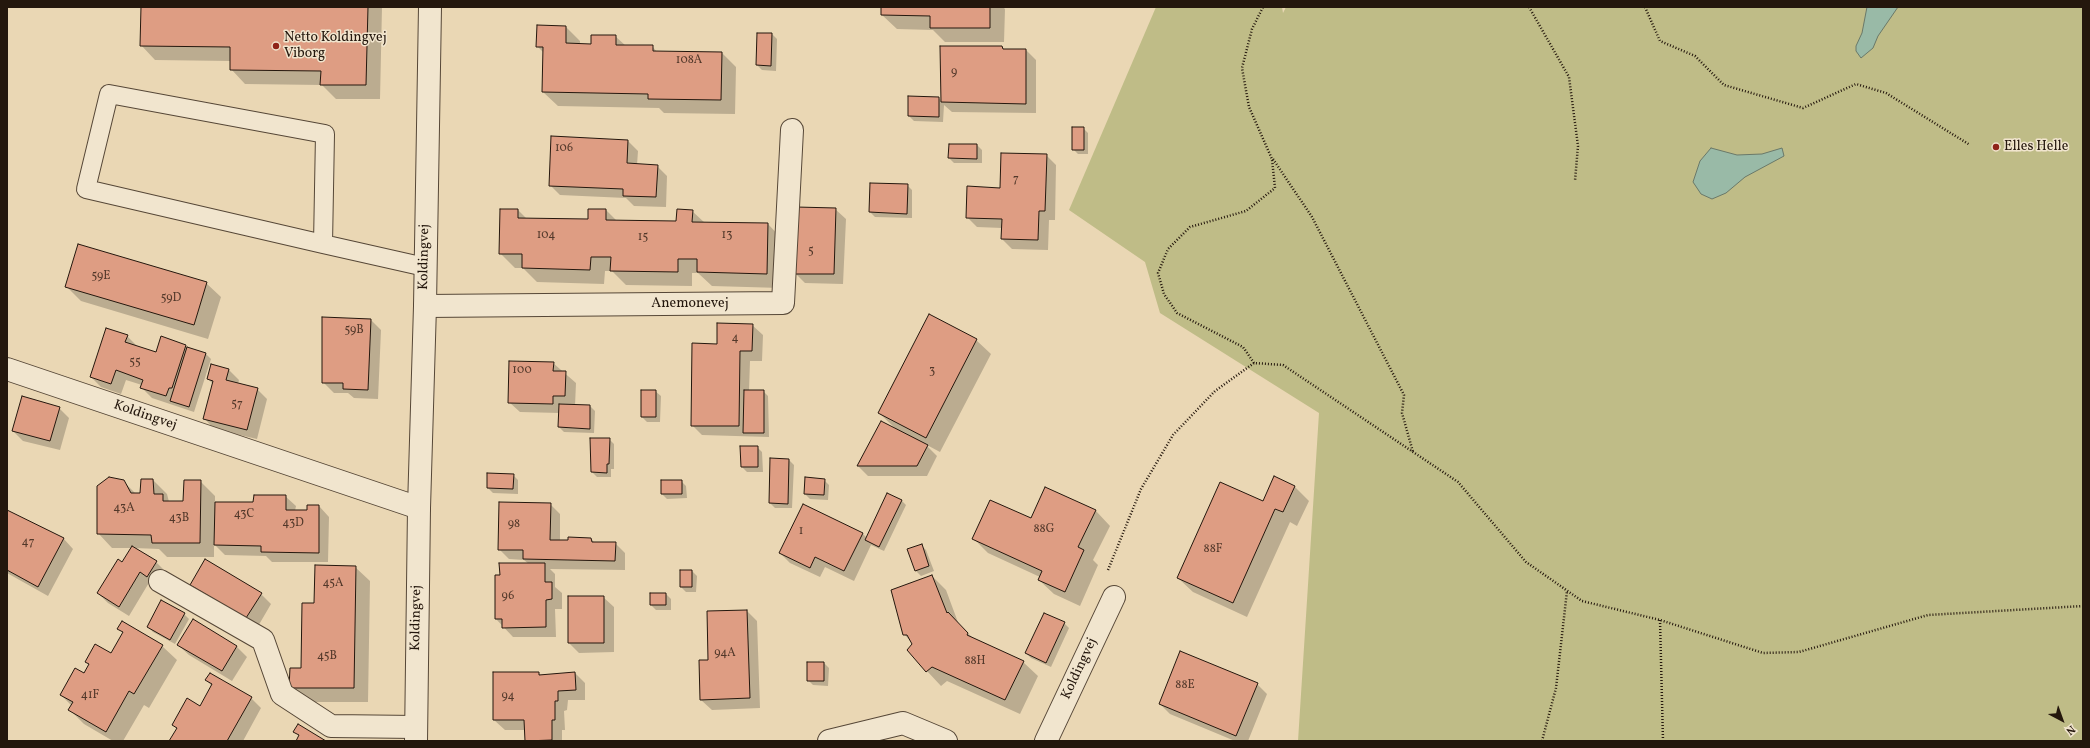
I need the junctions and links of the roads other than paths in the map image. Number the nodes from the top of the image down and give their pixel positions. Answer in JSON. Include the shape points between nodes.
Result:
{"nodes":[{"id":1,"x":430,"y":7,"type":"edge"},
{"id":2,"x":792,"y":130,"type":"dead end"},
{"id":3,"x":323,"y":244,"type":"junction"},
{"id":4,"x":425,"y":267,"type":"junction"},
{"id":5,"x":425,"y":306,"type":"junction"},
{"id":6,"x":7,"y":369,"type":"edge"},
{"id":7,"x":419,"y":508,"type":"junction"},
{"id":8,"x":160,"y":581,"type":"dead end"},
{"id":9,"x":1114,"y":597,"type":"road end"},
{"id":10,"x":416,"y":734,"type":"edge"},
{"id":11,"x":829,"y":741,"type":"edge"},
{"id":12,"x":946,"y":741,"type":"edge"},
{"id":13,"x":1046,"y":741,"type":"edge"}],
"edges":[{"from":1,"to":4,"type":"street","name":"Koldingvej"},
{"from":2,"to":5,"type":"street","name":"Anemonevej","via":[[783,303]]},
{"from":3,"to":3,"type":"lane","via":[[86,189],[109,94],[325,134]]},
{"from":3,"to":4,"type":"lane"},
{"from":4,"to":5,"type":"street","name":"Koldingvej"},
{"from":5,"to":7,"type":"street","name":"Koldingvej"},
{"from":6,"to":7,"type":"street","name":"Koldingvej"},
{"from":7,"to":10,"type":"street","name":"Koldingvej"},
{"from":8,"to":10,"type":"street","name":"Koldingvej","via":[[263,640],[282,694],[331,726]]},
{"from":9,"to":13,"type":"street","name":"Koldingvej"},
{"from":11,"to":12,"type":"street","via":[[903,723]]}]}
